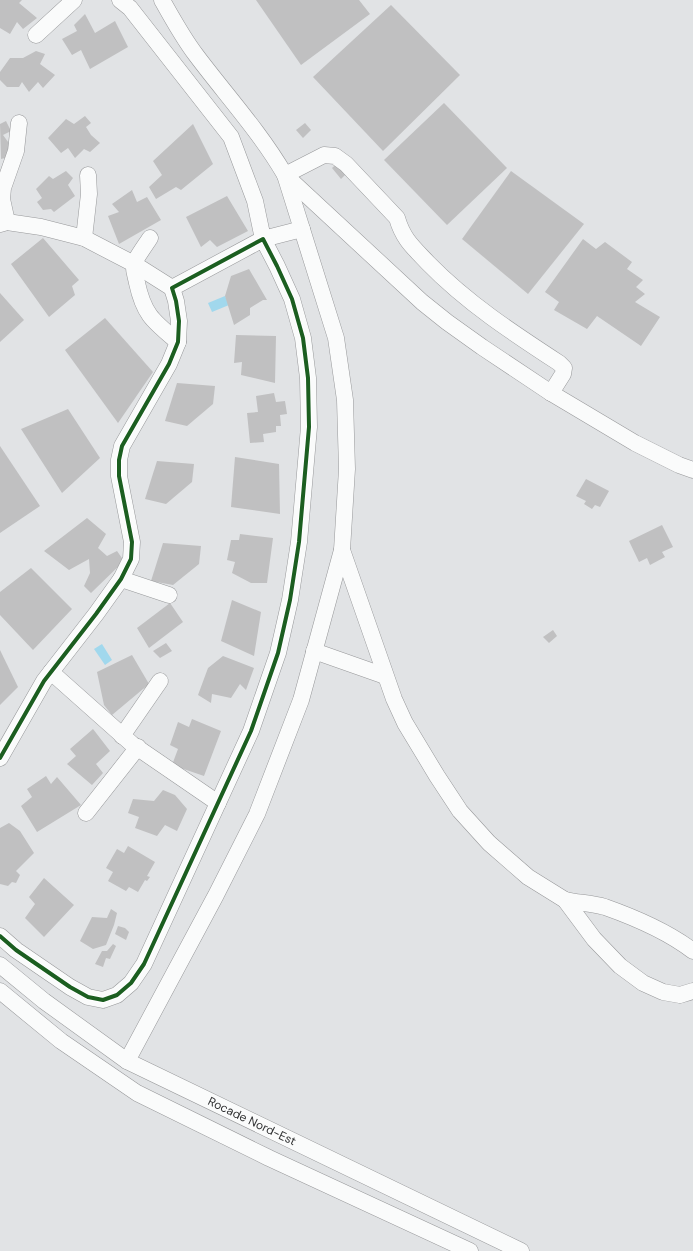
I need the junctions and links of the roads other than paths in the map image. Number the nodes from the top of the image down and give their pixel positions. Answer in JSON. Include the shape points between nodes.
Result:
{"nodes":[{"id":1,"x":74,"y":0,"type":"edge"},
{"id":2,"x":120,"y":0,"type":"edge"},
{"id":3,"x":162,"y":0,"type":"edge"},
{"id":4,"x":36,"y":36,"type":"dead end"},
{"id":5,"x":19,"y":123,"type":"dead end"},
{"id":6,"x":88,"y":175,"type":"dead end"},
{"id":7,"x":285,"y":175,"type":"junction"},
{"id":8,"x":3,"y":223,"type":"edge"},
{"id":9,"x":302,"y":229,"type":"junction"},
{"id":10,"x":84,"y":238,"type":"junction"},
{"id":11,"x":150,"y":238,"type":"dead end"},
{"id":12,"x":263,"y":238,"type":"junction"},
{"id":13,"x":134,"y":264,"type":"junction"},
{"id":14,"x":172,"y":288,"type":"junction"},
{"id":15,"x":178,"y":342,"type":"junction"},
{"id":16,"x":552,"y":393,"type":"junction"},
{"id":17,"x":693,"y":470,"type":"edge"},
{"id":18,"x":342,"y":550,"type":"junction"},
{"id":19,"x":121,"y":579,"type":"junction"},
{"id":20,"x":169,"y":595,"type":"dead end"},
{"id":21,"x":314,"y":651,"type":"junction"},
{"id":22,"x":51,"y":672,"type":"junction"},
{"id":23,"x":385,"y":676,"type":"junction"},
{"id":24,"x":160,"y":681,"type":"dead end"},
{"id":25,"x":122,"y":736,"type":"junction"},
{"id":26,"x":138,"y":747,"type":"junction"},
{"id":27,"x":0,"y":758,"type":"edge"},
{"id":28,"x":218,"y":803,"type":"junction"},
{"id":29,"x":86,"y":813,"type":"dead end"},
{"id":30,"x":565,"y":900,"type":"junction"},
{"id":31,"x":0,"y":936,"type":"edge"},
{"id":32,"x":693,"y":951,"type":"edge"},
{"id":33,"x":0,"y":965,"type":"edge"},
{"id":34,"x":0,"y":991,"type":"edge"},
{"id":35,"x":693,"y":991,"type":"edge"},
{"id":36,"x":127,"y":1061,"type":"junction"},
{"id":37,"x":470,"y":1251,"type":"edge"},
{"id":38,"x":521,"y":1251,"type":"edge"}],
"edges":[{"from":1,"to":4,"type":"street"},
{"from":2,"to":12,"type":"street","via":[[130,8],[231,137],[255,201]]},
{"from":3,"to":7,"type":"street","via":[[195,54],[241,110]]},
{"from":5,"to":8,"type":"street","via":[[16,151],[3,188]]},
{"from":6,"to":10,"type":"street"},
{"from":7,"to":9,"type":"street"},
{"from":7,"to":16,"type":"street","via":[[422,302],[482,347]]},
{"from":7,"to":16,"type":"street","via":[[324,155],[335,156],[346,164],[397,218],[400,230],[407,241],[441,276],[470,301],[564,368]]},
{"from":8,"to":10,"type":"street","via":[[41,227]]},
{"from":9,"to":12,"type":"street"},
{"from":9,"to":18,"type":"street","via":[[336,338],[345,400],[347,469]]},
{"from":10,"to":13,"type":"street"},
{"from":11,"to":13,"type":"street"},
{"from":12,"to":14,"type":"street"},
{"from":12,"to":28,"type":"street","via":[[292,299],[303,338],[308,378],[308,435],[299,542],[278,653],[251,731]]},
{"from":13,"to":14,"type":"street"},
{"from":13,"to":15,"type":"street","via":[[141,301],[148,314],[155,324]]},
{"from":14,"to":15,"type":"street","via":[[179,321]]},
{"from":15,"to":19,"type":"street","via":[[169,364],[122,446],[119,476],[132,542],[131,559]]},
{"from":16,"to":17,"type":"street","via":[[635,444]]},
{"from":18,"to":21,"type":"street"},
{"from":18,"to":23,"type":"street"},
{"from":19,"to":20,"type":"street"},
{"from":19,"to":22,"type":"street"},
{"from":21,"to":23,"type":"street"},
{"from":21,"to":36,"type":"street","via":[[301,700],[257,814]]},
{"from":22,"to":25,"type":"street"},
{"from":22,"to":27,"type":"street"},
{"from":23,"to":30,"type":"street","via":[[405,723],[460,810],[489,843],[528,877]]},
{"from":24,"to":25,"type":"street"},
{"from":25,"to":26,"type":"street"},
{"from":26,"to":28,"type":"street"},
{"from":26,"to":29,"type":"street"},
{"from":28,"to":31,"type":"street","via":[[144,964],[131,983],[117,995],[103,1000],[88,997],[16,950]]},
{"from":30,"to":32,"type":"street","via":[[604,907],[630,917],[657,929]]},
{"from":30,"to":35,"type":"street","via":[[594,939],[620,966],[643,983],[663,992],[680,995]]},
{"from":33,"to":36,"type":"street","name":"Rocade Nord-Est","via":[[44,1002]]},
{"from":34,"to":37,"type":"street","name":"Rocade Nord-Est","via":[[61,1041],[137,1093],[269,1158]]},
{"from":36,"to":38,"type":"street","name":"Rocade Nord-Est"}]}
